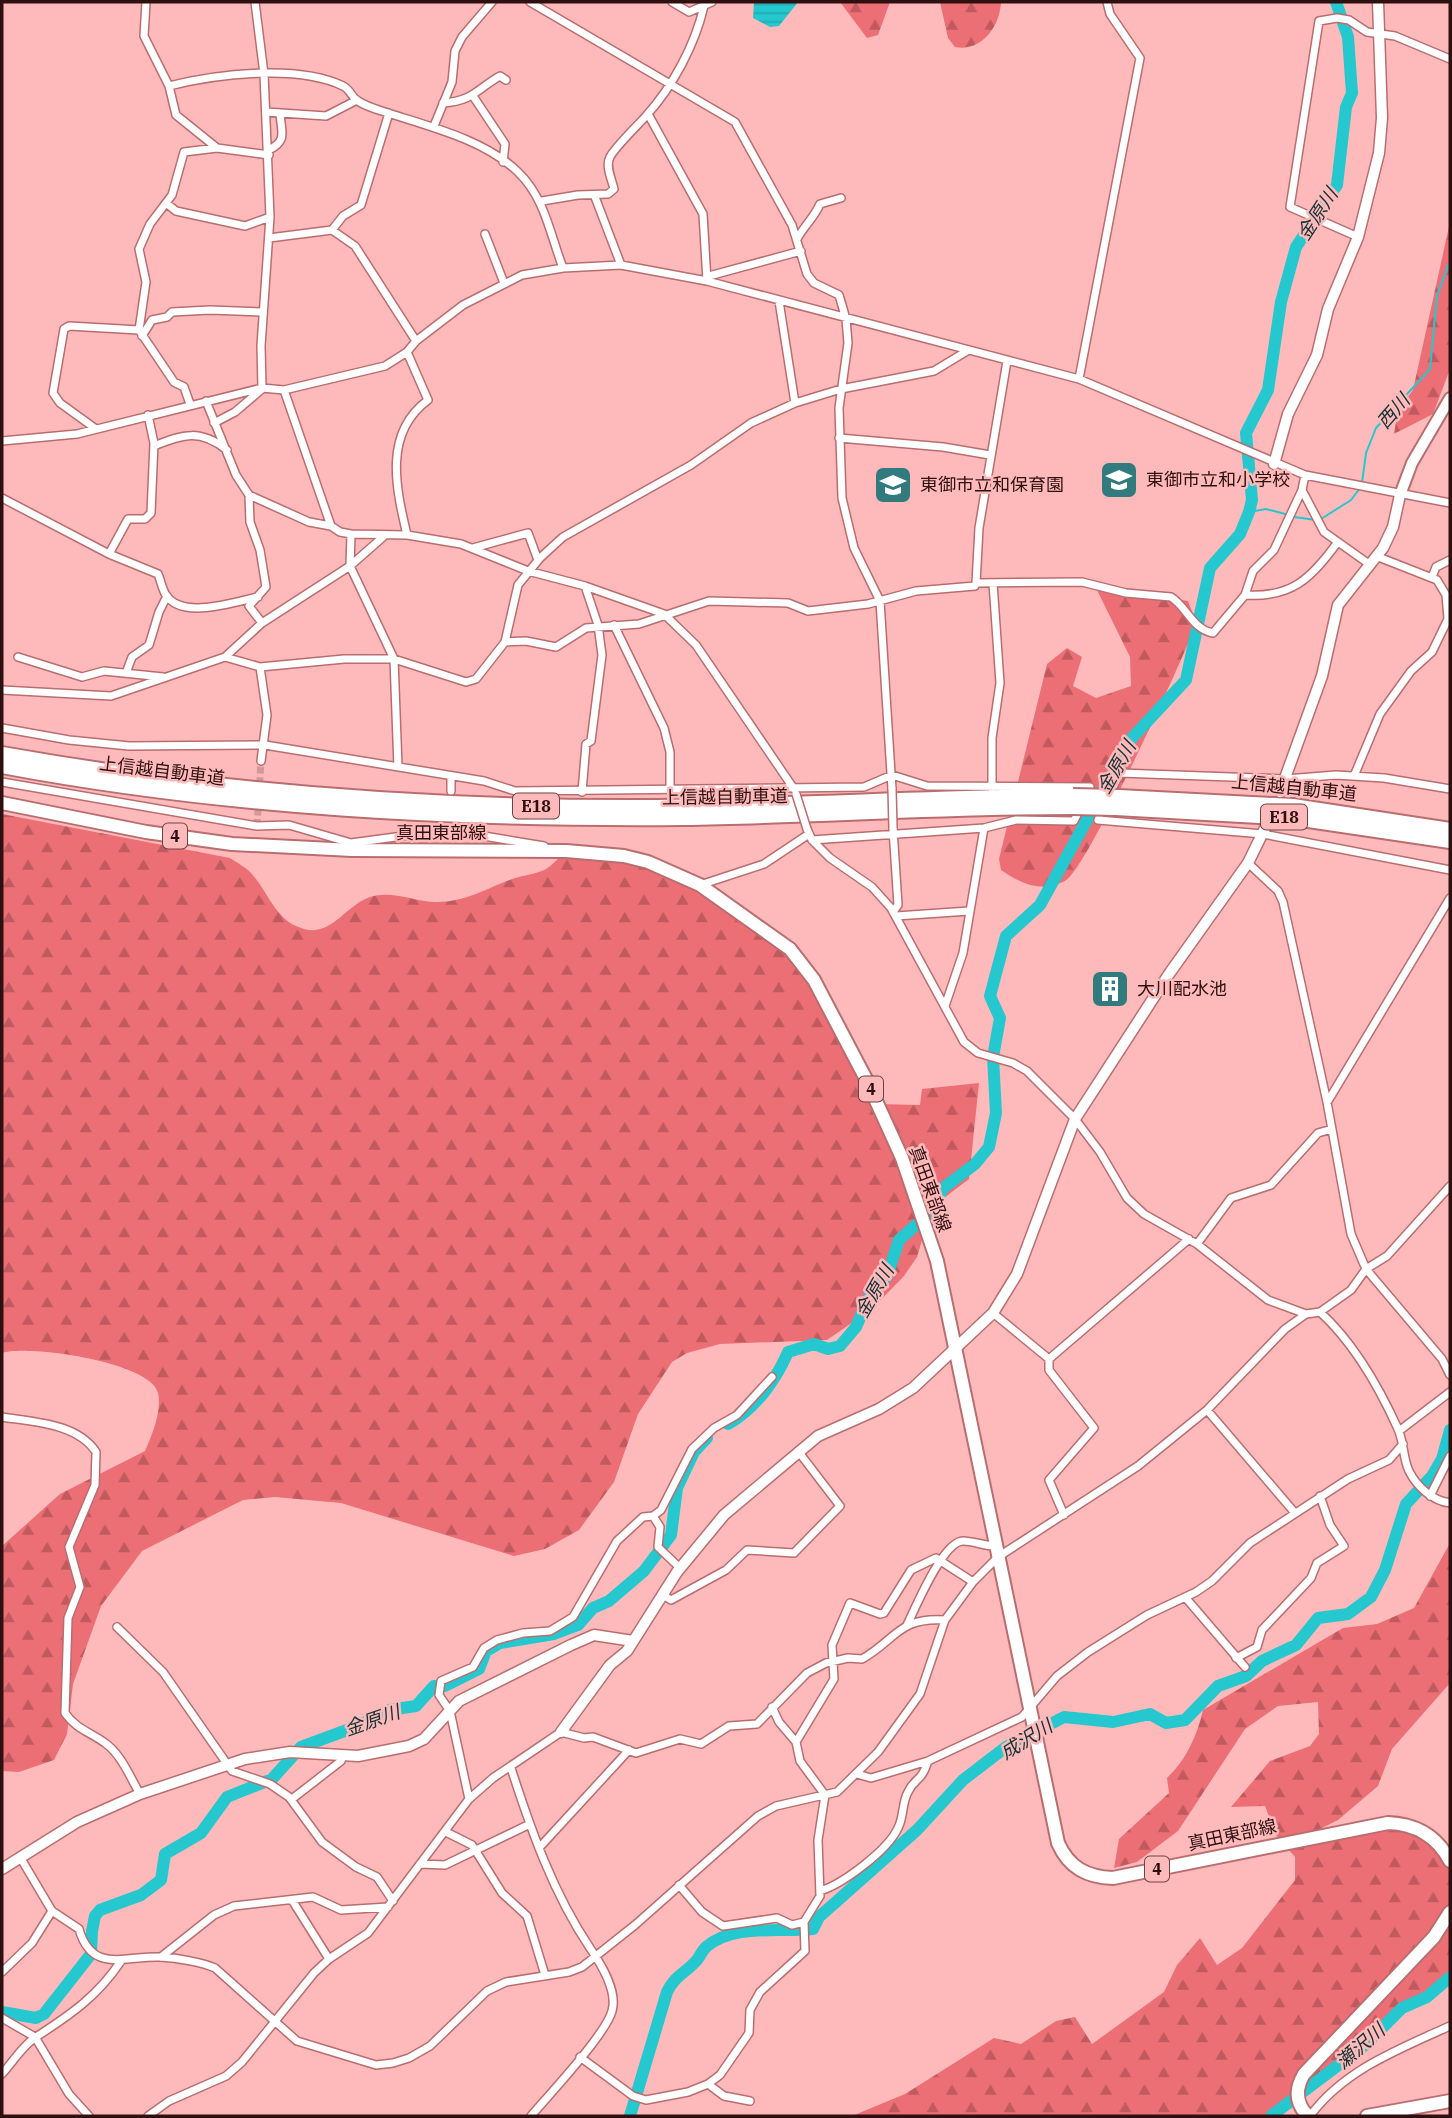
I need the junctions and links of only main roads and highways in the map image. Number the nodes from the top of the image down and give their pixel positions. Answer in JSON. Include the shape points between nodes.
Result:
{"nodes":[{"id":1,"x":1450,"y":398,"type":"edge"},
{"id":2,"x":1400,"y":495,"type":"road end"},
{"id":3,"x":2,"y":754,"type":"edge"},
{"id":4,"x":2,"y":766,"type":"edge"},
{"id":5,"x":1072,"y":801,"type":"junction"},
{"id":6,"x":1117,"y":802,"type":"junction"},
{"id":7,"x":2,"y":803,"type":"edge"},
{"id":8,"x":1450,"y":830,"type":"edge"},
{"id":9,"x":1450,"y":841,"type":"edge"},
{"id":10,"x":1450,"y":1861,"type":"edge"},
{"id":11,"x":1450,"y":1912,"type":"edge"},
{"id":12,"x":1450,"y":2101,"type":"edge"},
{"id":13,"x":1309,"y":2116,"type":"edge"},
{"id":14,"x":1367,"y":2116,"type":"edge"}],
"edges":[{"from":1,"to":2,"type":"main road","via":[[1412,463]]},
{"from":3,"to":5,"type":"highway","name":"上信越自動車道","number":"E18","via":[[200,784],[466,803],[657,807]]},
{"from":4,"to":5,"type":"highway","name":"上信越自動車道","number":"E18","via":[[201,796],[466,815],[699,817]]},
{"from":5,"to":6,"type":"highway","name":"上信越自動車道","number":"E18","bridge":true},
{"from":6,"to":8,"type":"highway","name":"上信越自動車道","number":"E18","via":[[1293,806]]},
{"from":6,"to":9,"type":"highway","name":"上信越自動車道","number":"E18","via":[[1283,816]]},
{"from":7,"to":10,"type":"main road","name":"真田東部線","number":"4","via":[[232,844],[566,851],[648,862],[699,885],[790,949],[814,980],[867,1081],[902,1158],[937,1261],[1036,1741],[1058,1843],[1066,1860],[1090,1875],[1113,1878],[1388,1823],[1419,1829],[1444,1849]]},
{"from":11,"to":13,"type":"main road","via":[[1434,1937],[1304,2074],[1298,2084],[1298,2102]]},
{"from":12,"to":14,"type":"main road"}]}
